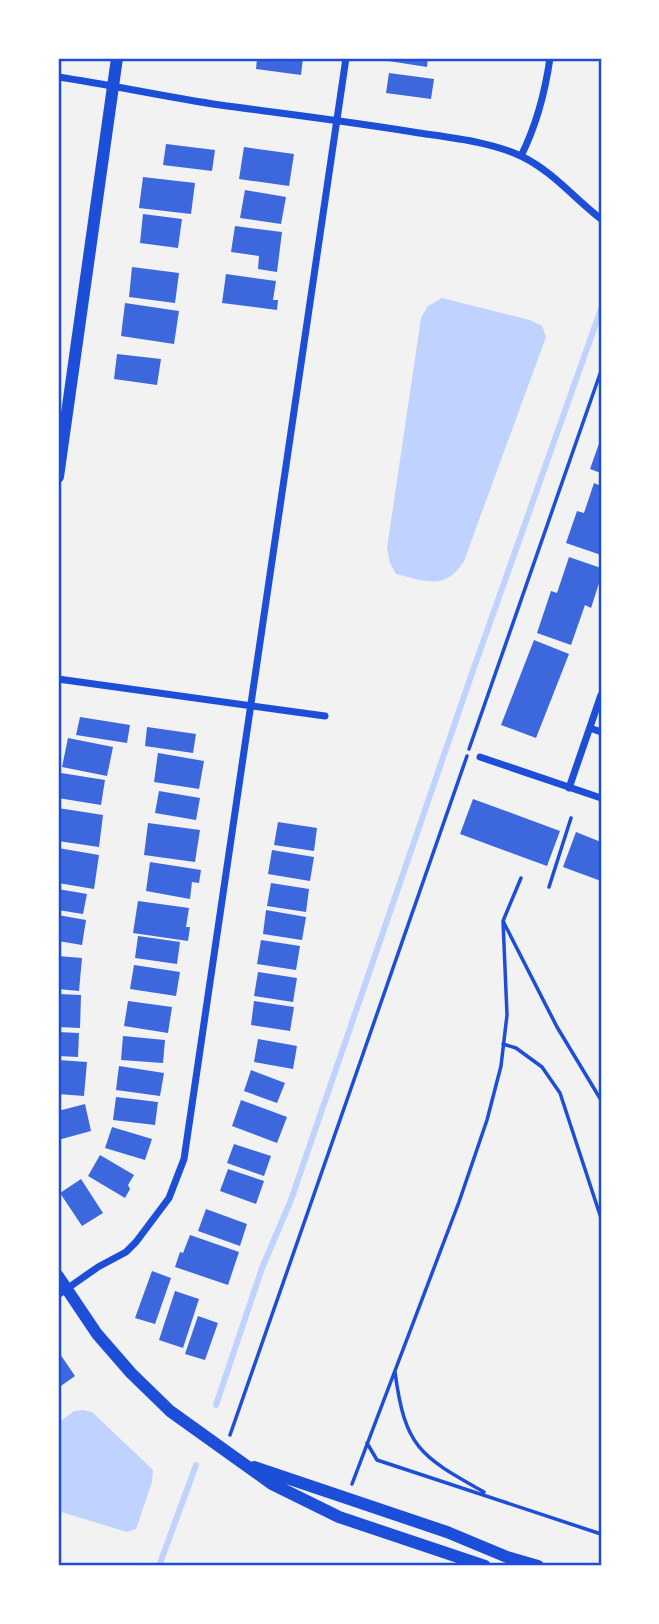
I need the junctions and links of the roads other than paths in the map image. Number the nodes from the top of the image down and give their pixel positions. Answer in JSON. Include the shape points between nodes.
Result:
{"nodes":[{"id":1,"x":117,"y":58,"type":"edge"},
{"id":2,"x":346,"y":58,"type":"edge"},
{"id":3,"x":550,"y":58,"type":"edge"},
{"id":4,"x":58,"y":77,"type":"edge"},
{"id":5,"x":114,"y":85,"type":"junction"},
{"id":6,"x":337,"y":120,"type":"junction"},
{"id":7,"x":521,"y":156,"type":"junction"},
{"id":8,"x":601,"y":219,"type":"edge"},
{"id":9,"x":58,"y":477,"type":"edge"},
{"id":10,"x":58,"y":679,"type":"edge"},
{"id":11,"x":601,"y":695,"type":"edge"},
{"id":12,"x":251,"y":706,"type":"junction"},
{"id":13,"x":325,"y":716,"type":"dead end"},
{"id":14,"x":590,"y":728,"type":"junction"},
{"id":15,"x":601,"y":732,"type":"edge"},
{"id":16,"x":480,"y":757,"type":"dead end"},
{"id":17,"x":569,"y":788,"type":"junction"},
{"id":18,"x":601,"y":798,"type":"edge"},
{"id":19,"x":58,"y":1276,"type":"edge"},
{"id":20,"x":62,"y":1292,"type":"edge"},
{"id":21,"x":247,"y":1466,"type":"junction"},
{"id":22,"x":485,"y":1566,"type":"edge"},
{"id":23,"x":538,"y":1566,"type":"edge"}],
"edges":[{"from":1,"to":5,"type":"street"},
{"from":2,"to":6,"type":"street"},
{"from":3,"to":7,"type":"street","via":[[541,108]]},
{"from":4,"to":5,"type":"street"},
{"from":5,"to":6,"type":"street"},
{"from":5,"to":9,"type":"street"},
{"from":6,"to":7,"type":"street","via":[[461,140]]},
{"from":6,"to":12,"type":"street"},
{"from":7,"to":8,"type":"street"},
{"from":10,"to":12,"type":"street"},
{"from":11,"to":14,"type":"street"},
{"from":12,"to":13,"type":"street"},
{"from":12,"to":20,"type":"street","via":[[184,1159],[169,1198],[136,1242]]},
{"from":14,"to":15,"type":"street"},
{"from":14,"to":17,"type":"street"},
{"from":16,"to":17,"type":"street"},
{"from":17,"to":18,"type":"street"},
{"from":19,"to":20,"type":"street"},
{"from":20,"to":21,"type":"street","via":[[170,1411]]},
{"from":21,"to":22,"type":"street","via":[[272,1484],[339,1517]]},
{"from":21,"to":23,"type":"street"}]}
